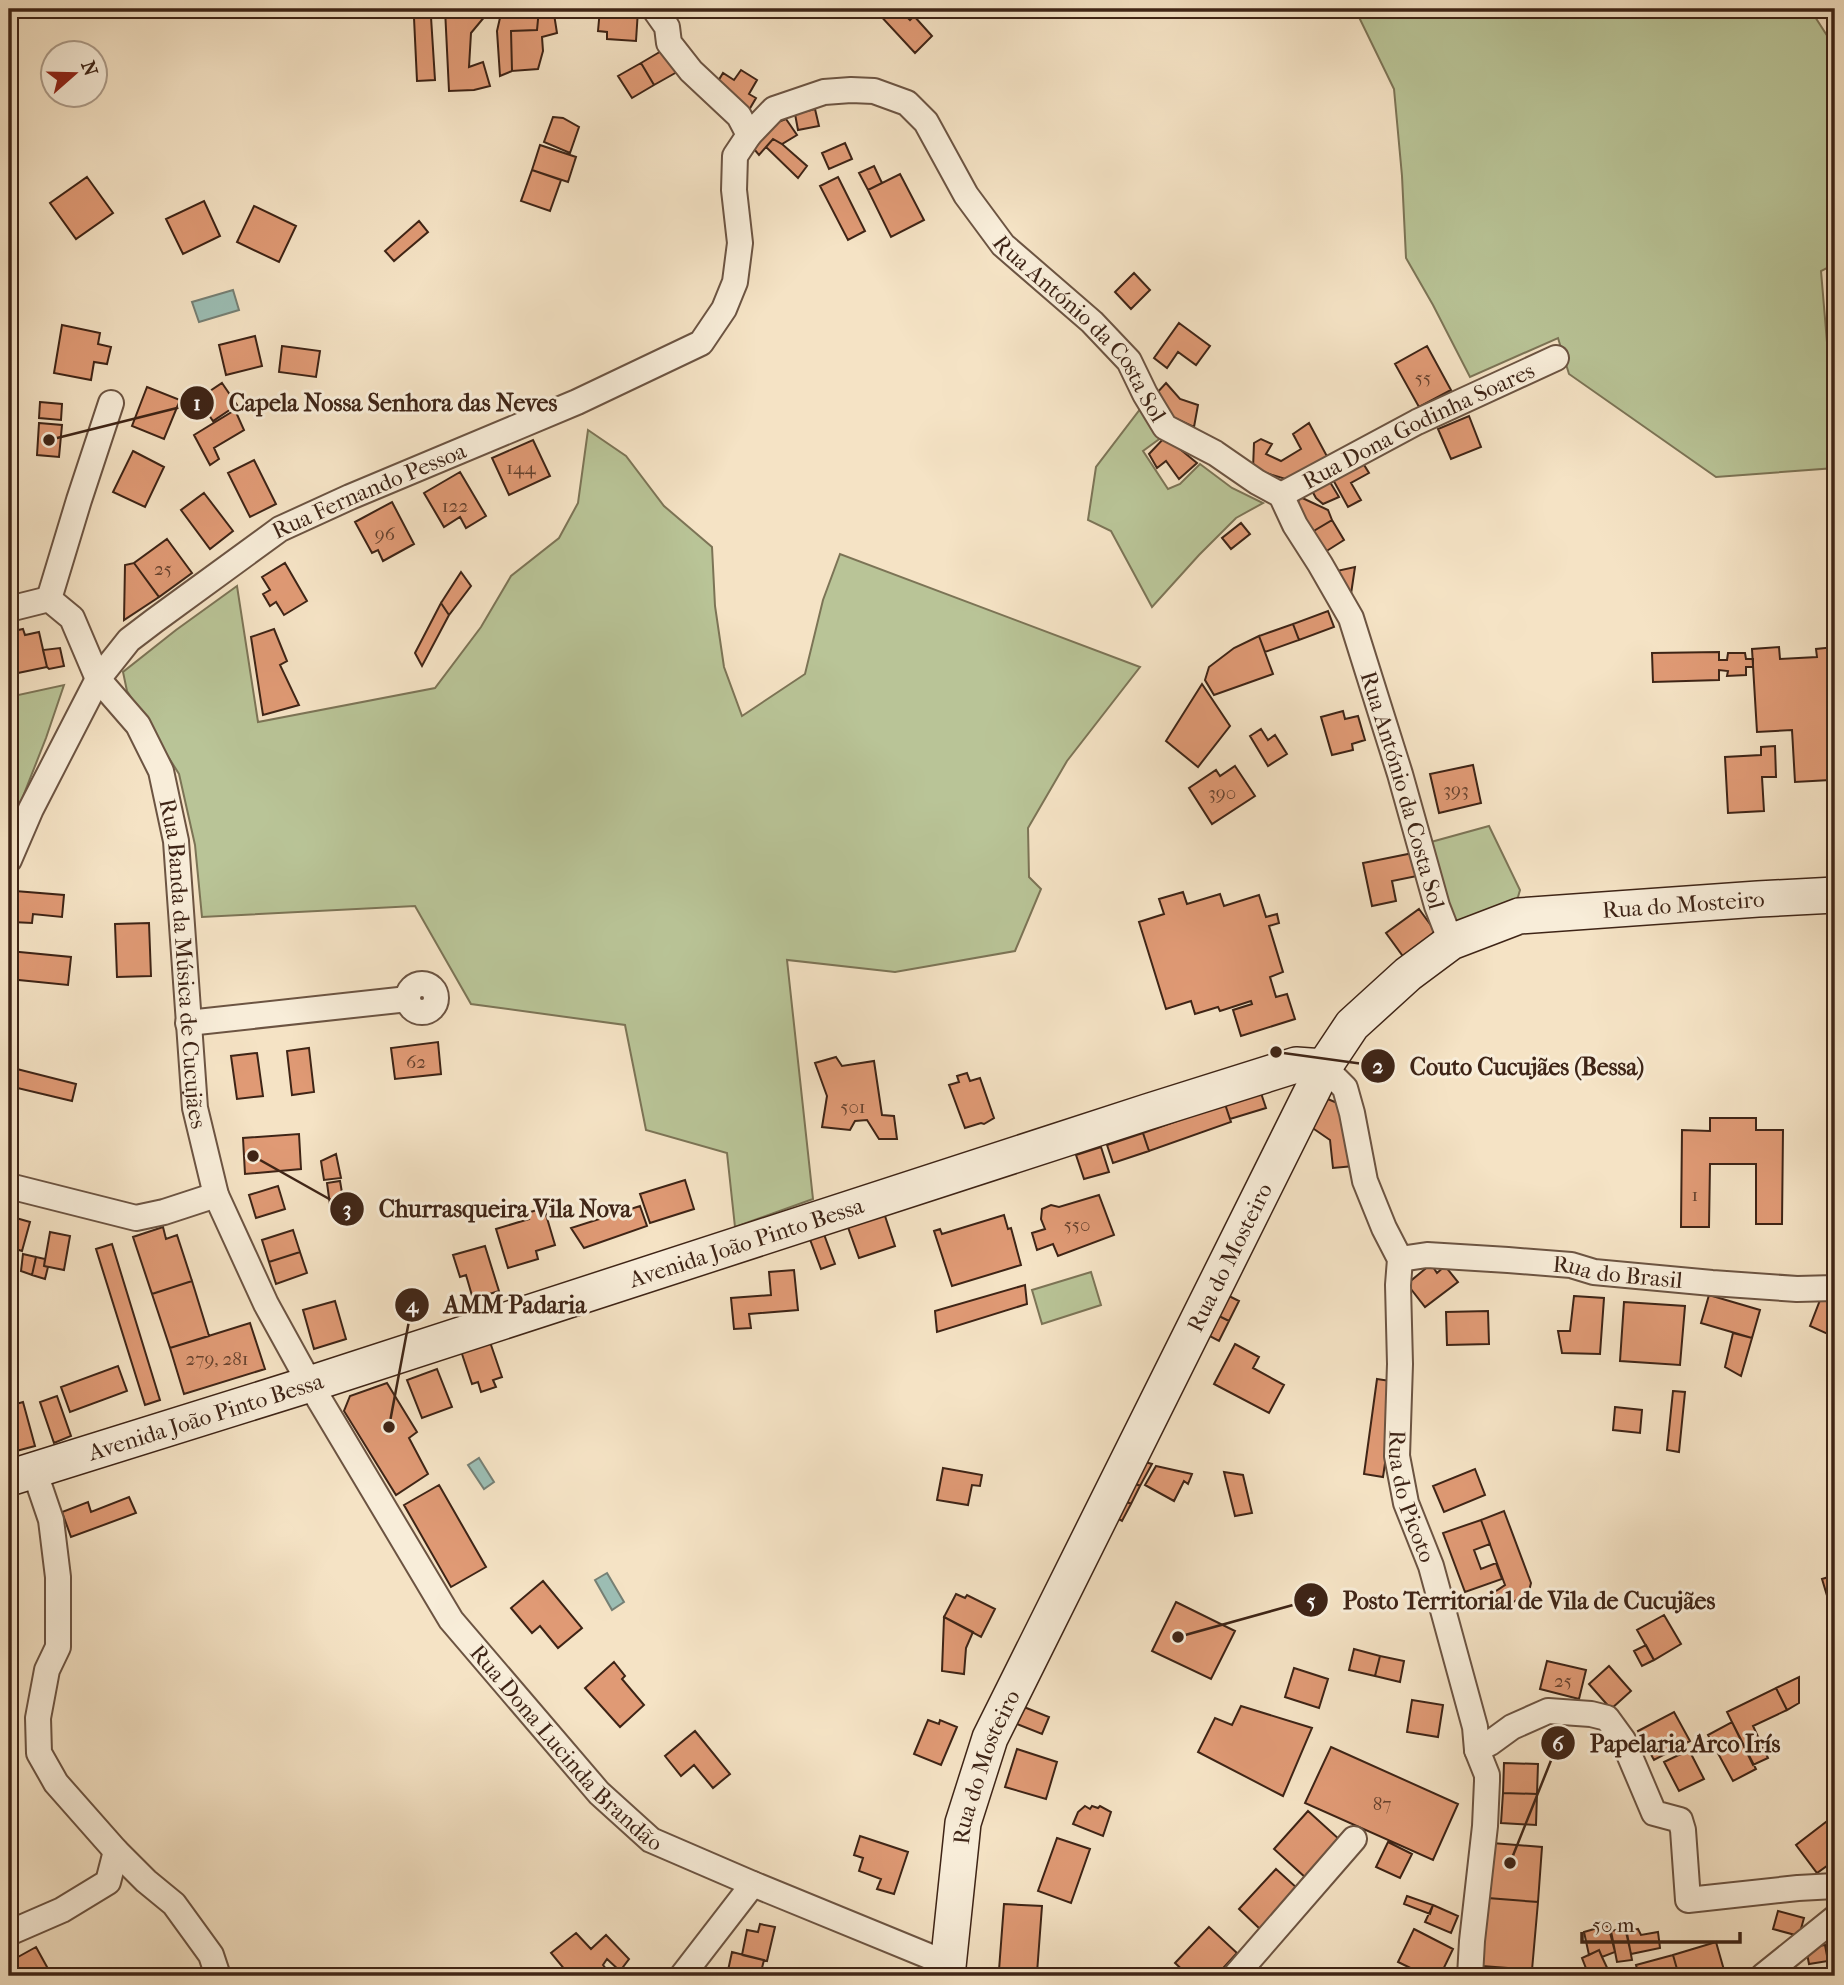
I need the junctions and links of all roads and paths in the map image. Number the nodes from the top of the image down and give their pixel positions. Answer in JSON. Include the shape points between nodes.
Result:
{"nodes":[{"id":1,"x":655,"y":10,"type":"edge"},
{"id":2,"x":750,"y":135,"type":"junction"},
{"id":3,"x":1556,"y":358,"type":"dead end"},
{"id":4,"x":111,"y":403,"type":"dead end"},
{"id":5,"x":1281,"y":495,"type":"junction"},
{"id":6,"x":49,"y":599,"type":"junction"},
{"id":7,"x":9,"y":609,"type":"edge"},
{"id":8,"x":98,"y":679,"type":"junction"},
{"id":9,"x":9,"y":860,"type":"edge"},
{"id":10,"x":1835,"y":895,"type":"edge"},
{"id":11,"x":1451,"y":942,"type":"junction"},
{"id":12,"x":408,"y":999,"type":"dead end"},
{"id":13,"x":188,"y":1023,"type":"junction"},
{"id":14,"x":1324,"y":1067,"type":"junction"},
{"id":15,"x":9,"y":1186,"type":"edge"},
{"id":16,"x":216,"y":1195,"type":"junction"},
{"id":17,"x":1400,"y":1258,"type":"junction"},
{"id":18,"x":1835,"y":1288,"type":"edge"},
{"id":19,"x":310,"y":1384,"type":"junction"},
{"id":20,"x":21,"y":1474,"type":"edge"},
{"id":21,"x":1476,"y":1750,"type":"junction"},
{"id":22,"x":1354,"y":1839,"type":"dead end"},
{"id":23,"x":116,"y":1851,"type":"junction"},
{"id":24,"x":753,"y":1884,"type":"junction"},
{"id":25,"x":1835,"y":1886,"type":"edge"},
{"id":26,"x":1835,"y":1919,"type":"edge"},
{"id":27,"x":9,"y":1933,"type":"edge"},
{"id":28,"x":948,"y":1970,"type":"edge"},
{"id":29,"x":218,"y":1976,"type":"edge"},
{"id":30,"x":682,"y":1976,"type":"edge"},
{"id":31,"x":1236,"y":1976,"type":"edge"},
{"id":32,"x":1470,"y":1976,"type":"edge"},
{"id":33,"x":1763,"y":1976,"type":"edge"}],
"edges":[{"from":1,"to":2,"type":"street","via":[[667,27],[669,43],[691,71],[739,116]]},
{"from":2,"to":5,"type":"street","name":"Rua António da Costa Sol","via":[[774,109],[824,92],[874,91],[906,103],[926,122],[966,195],[1003,245],[1092,322],[1129,361],[1165,427]]},
{"from":2,"to":8,"type":"street","name":"Rua Fernando Pessoa","via":[[735,156],[740,243],[735,282],[724,309],[701,343],[578,402],[280,529],[129,640]]},
{"from":3,"to":5,"type":"street","name":"Rua Dona Godinha Soares","via":[[1417,422]]},
{"from":4,"to":6,"type":"street"},
{"from":5,"to":11,"type":"street","name":"Rua António da Costa Sol","via":[[1351,618]]},
{"from":6,"to":7,"type":"street"},
{"from":6,"to":8,"type":"street","name":"Rua Banda da Música de Cucujães","via":[[72,618]]},
{"from":8,"to":9,"type":"street","name":"Rua Fernando Pessoa"},
{"from":8,"to":13,"type":"street","name":"Rua Banda da Música de Cucujães","via":[[138,725],[161,771],[176,841]]},
{"from":10,"to":11,"type":"main road","name":"Rua do Mosteiro","via":[[1518,916]]},
{"from":11,"to":14,"type":"main road","name":"Rua do Mosteiro","via":[[1352,1025]]},
{"from":12,"to":13,"type":"street"},
{"from":13,"to":16,"type":"street","name":"Rua Banda da Música de Cucujães","via":[[195,1108]]},
{"from":14,"to":17,"type":"street","via":[[1345,1088],[1365,1181]]},
{"from":14,"to":19,"type":"main road","name":"Avenida João Pinto Bessa","via":[[1296,1065]]},
{"from":14,"to":28,"type":"main road","name":"Rua do Mosteiro","via":[[990,1738],[963,1823]]},
{"from":15,"to":16,"type":"street","via":[[136,1218]]},
{"from":16,"to":19,"type":"street","name":"Rua Banda da Música de Cucujães","via":[[266,1304]]},
{"from":17,"to":18,"type":"street","name":"Rua do Brasil","via":[[1508,1260],[1725,1284]]},
{"from":17,"to":21,"type":"street","name":"Rua do Picoto","via":[[1397,1457],[1406,1503],[1431,1566],[1475,1727]]},
{"from":19,"to":20,"type":"main road","name":"Avenida João Pinto Bessa"},
{"from":19,"to":24,"type":"street","name":"Rua Dona Lucinda Brandão","via":[[451,1619],[599,1793],[651,1840]]},
{"from":20,"to":23,"type":"street","via":[[51,1520],[58,1577],[58,1647],[47,1670],[40,1706],[39,1753],[56,1783]]},
{"from":21,"to":25,"type":"street","via":[[1548,1711],[1607,1718],[1623,1740],[1654,1813],[1680,1820],[1688,1900]]},
{"from":21,"to":32,"type":"street","name":"Rua do Picoto","via":[[1487,1774]]},
{"from":22,"to":31,"type":"street"},
{"from":23,"to":27,"type":"street","via":[[108,1882],[62,1910]]},
{"from":23,"to":29,"type":"street","via":[[174,1904],[211,1955]]},
{"from":24,"to":28,"type":"street","name":"Rua Dona Lucinda Brandão"},
{"from":24,"to":30,"type":"street"},
{"from":26,"to":33,"type":"street"}]}
